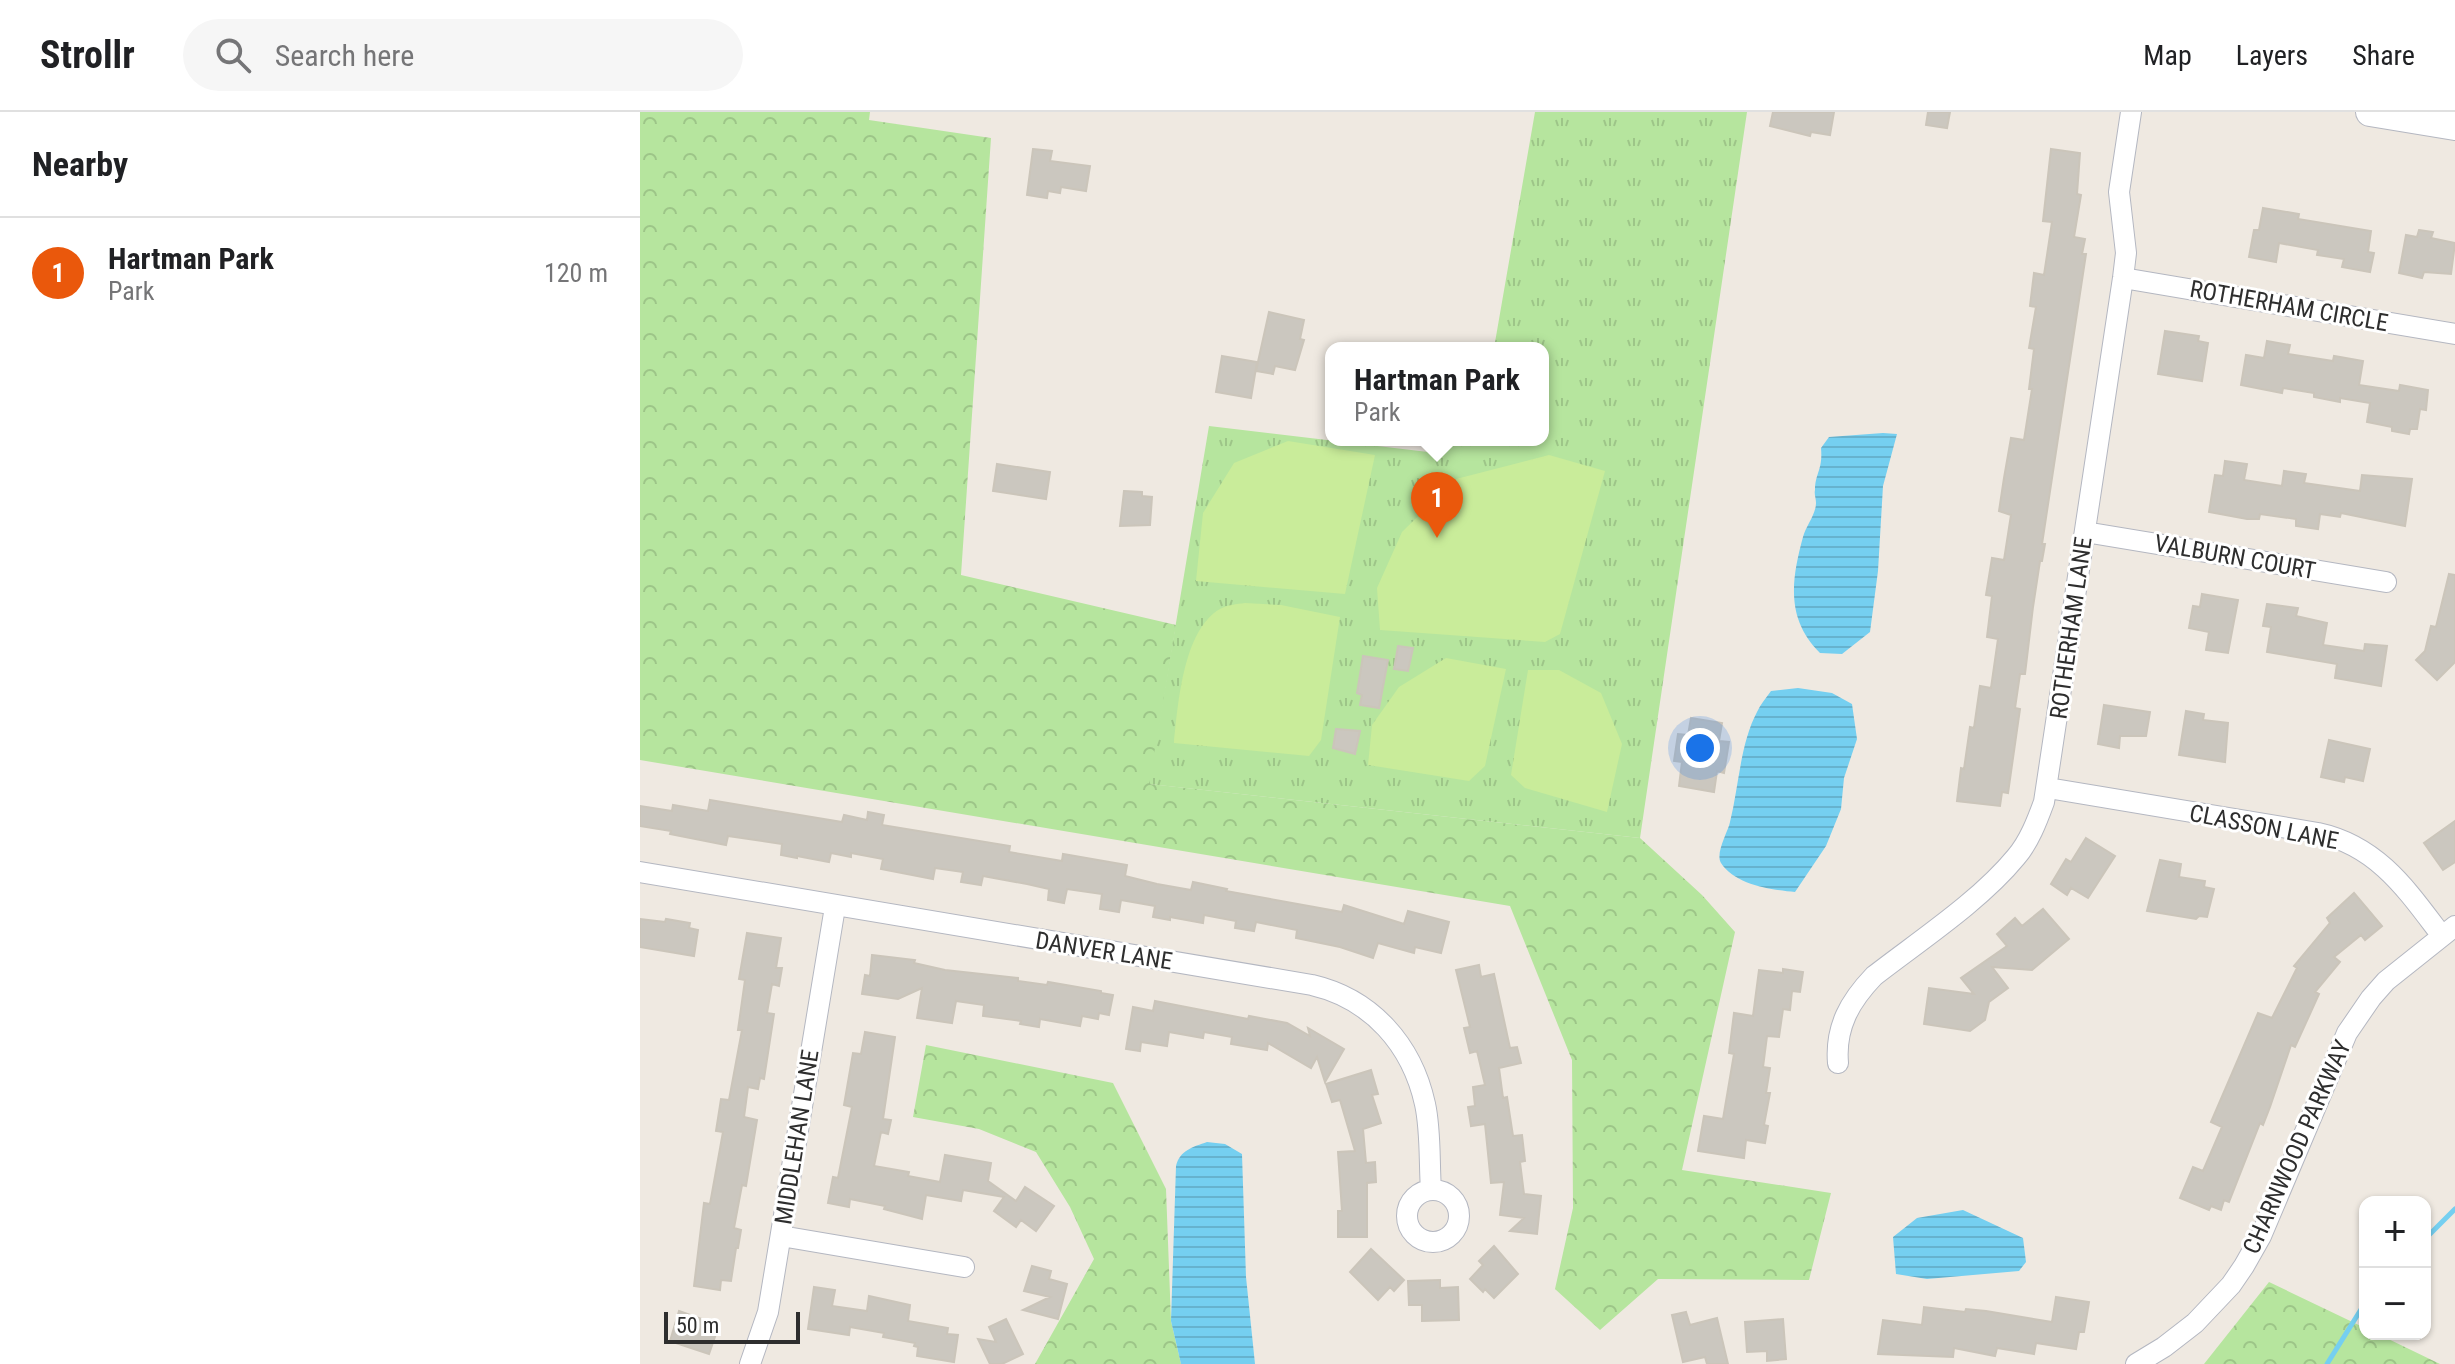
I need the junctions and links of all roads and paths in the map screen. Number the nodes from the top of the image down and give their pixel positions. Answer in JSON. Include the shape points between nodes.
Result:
{"nodes":[{"id":1,"x":2131,"y":112,"type":"edge"},
{"id":2,"x":2370,"y":112,"type":"edge"},
{"id":3,"x":2455,"y":126,"type":"edge"},
{"id":4,"x":2123,"y":278,"type":"junction"},
{"id":5,"x":2455,"y":334,"type":"edge"},
{"id":6,"x":2085,"y":532,"type":"junction"},
{"id":7,"x":2386,"y":582,"type":"dead end"},
{"id":8,"x":2048,"y":788,"type":"junction"},
{"id":9,"x":640,"y":872,"type":"edge"},
{"id":10,"x":835,"y":907,"type":"junction"},
{"id":11,"x":2449,"y":931,"type":"edge"},
{"id":12,"x":1838,"y":1063,"type":"dead end"},
{"id":13,"x":1431,"y":1190,"type":"dead end"},
{"id":14,"x":781,"y":1236,"type":"junction"},
{"id":15,"x":964,"y":1267,"type":"dead end"},
{"id":16,"x":750,"y":1364,"type":"edge"},
{"id":17,"x":2136,"y":1364,"type":"edge"}],
"edges":[{"from":1,"to":4,"type":"street","name":"ROTHERHAM LANE","via":[[2119,192],[2126,253]]},
{"from":2,"to":3,"type":"street"},
{"from":4,"to":5,"type":"street","name":"ROTHERHAM CIRCLE"},
{"from":4,"to":6,"type":"street","name":"ROTHERHAM LANE"},
{"from":6,"to":7,"type":"street","name":"VALBURN COURT"},
{"from":6,"to":8,"type":"street","name":"ROTHERHAM LANE"},
{"from":8,"to":11,"type":"street","name":"CLASSON LANE","via":[[2345,841],[2387,867]]},
{"from":8,"to":12,"type":"street","name":"ROTHERHAM LANE","via":[[2018,856],[1857,994],[1841,1025]]},
{"from":9,"to":10,"type":"street","name":"DANVER LANE"},
{"from":10,"to":13,"type":"street","name":"DANVER LANE","via":[[1312,985],[1346,997],[1384,1024],[1414,1069],[1426,1105]]},
{"from":10,"to":14,"type":"street","name":"MIDDLEHAN LANE"},
{"from":11,"to":17,"type":"street","name":"CHARNWOOD PARKWAY","via":[[2386,981],[2347,1033],[2261,1236],[2231,1285],[2195,1323]]},
{"from":14,"to":15,"type":"street"},
{"from":14,"to":16,"type":"street","name":"MIDDLEHAN LANE","via":[[768,1312]]}]}
